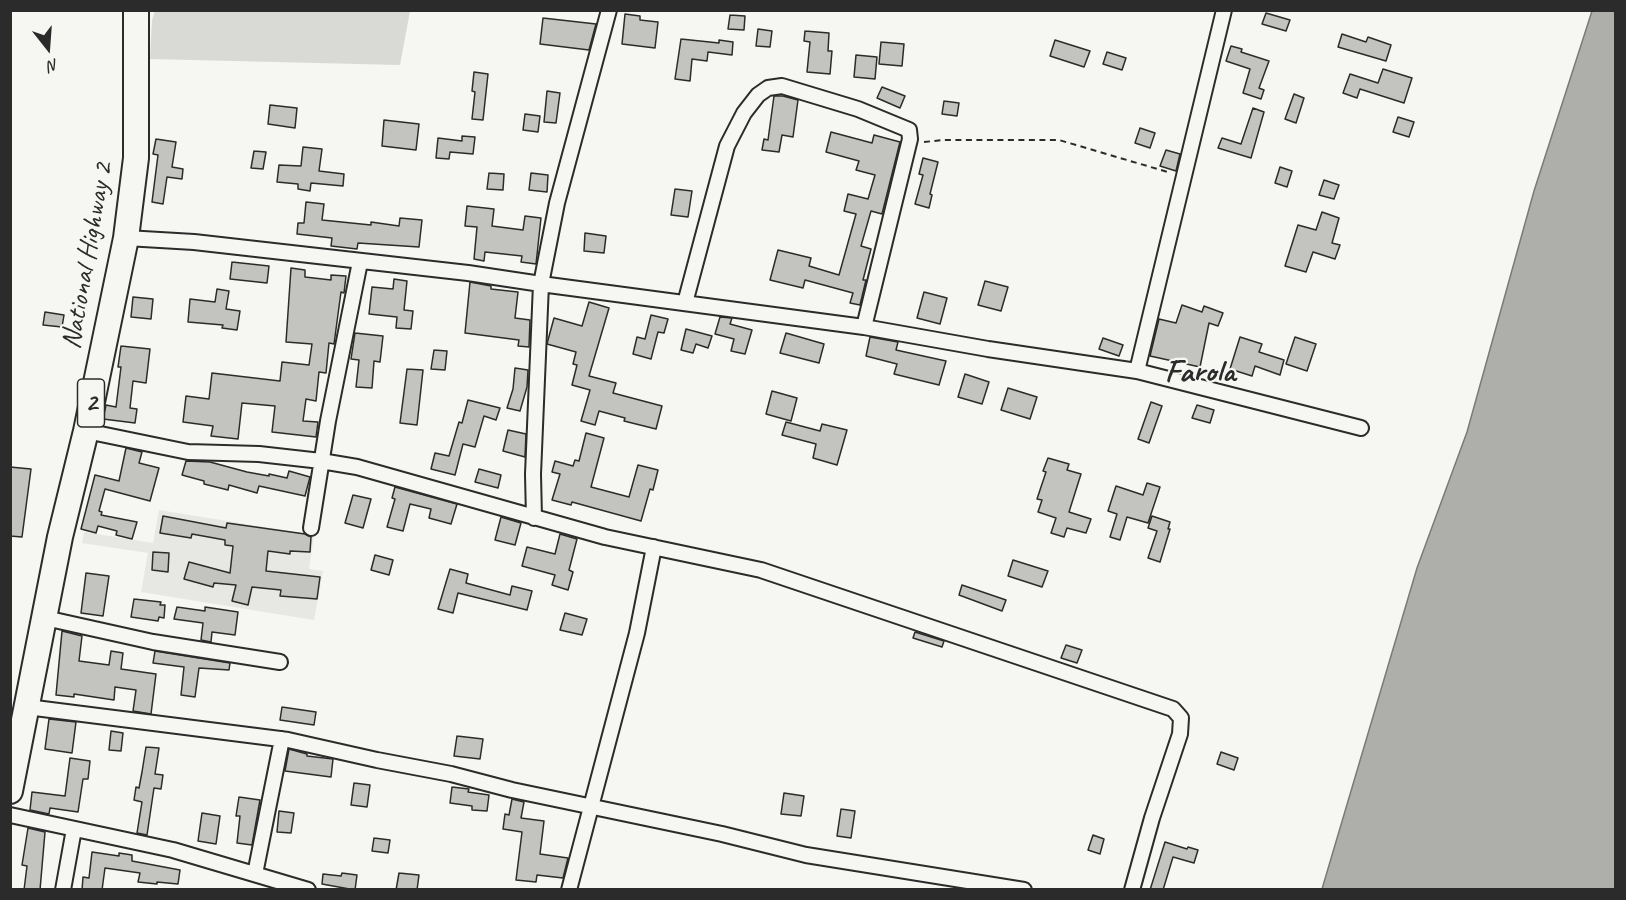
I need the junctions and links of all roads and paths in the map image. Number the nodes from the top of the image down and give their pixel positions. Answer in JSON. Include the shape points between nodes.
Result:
{"nodes":[{"id":1,"x":136,"y":10,"type":"edge"},
{"id":2,"x":609,"y":10,"type":"edge"},
{"id":3,"x":1224,"y":10,"type":"edge"},
{"id":4,"x":909,"y":144,"type":"junction"},
{"id":5,"x":1183,"y":177,"type":"junction"},
{"id":6,"x":126,"y":238,"type":"junction"},
{"id":7,"x":360,"y":262,"type":"junction"},
{"id":8,"x":541,"y":284,"type":"junction"},
{"id":9,"x":685,"y":303,"type":"junction"},
{"id":10,"x":864,"y":327,"type":"junction"},
{"id":11,"x":1137,"y":371,"type":"junction"},
{"id":12,"x":1361,"y":428,"type":"dead end"},
{"id":13,"x":86,"y":431,"type":"junction"},
{"id":14,"x":321,"y":460,"type":"junction"},
{"id":15,"x":534,"y":518,"type":"junction"},
{"id":16,"x":311,"y":528,"type":"dead end"},
{"id":17,"x":654,"y":547,"type":"junction"},
{"id":18,"x":45,"y":618,"type":"junction"},
{"id":19,"x":280,"y":662,"type":"dead end"},
{"id":20,"x":27,"y":707,"type":"junction"},
{"id":21,"x":282,"y":739,"type":"junction"},
{"id":22,"x":10,"y":791,"type":"edge"},
{"id":23,"x":591,"y":806,"type":"junction"},
{"id":24,"x":10,"y":815,"type":"edge"},
{"id":25,"x":74,"y":829,"type":"junction"},
{"id":26,"x":262,"y":880,"type":"edge"},
{"id":27,"x":63,"y":890,"type":"edge"},
{"id":28,"x":308,"y":890,"type":"edge"},
{"id":29,"x":569,"y":890,"type":"edge"},
{"id":30,"x":1024,"y":890,"type":"edge"},
{"id":31,"x":1132,"y":890,"type":"edge"}],
"edges":[{"from":1,"to":6,"type":"highway","name":"National Highway 2","number":"2","via":[[136,158]]},
{"from":2,"to":8,"type":"street","via":[[557,203]]},
{"from":3,"to":5,"type":"street"},
{"from":4,"to":5,"type":"path","via":[[944,140],[1059,140]]},
{"from":4,"to":9,"type":"street","via":[[910,135],[905,127],[847,105],[782,86],[768,88],[758,95],[727,146]]},
{"from":4,"to":10,"type":"street"},
{"from":5,"to":11,"type":"street"},
{"from":6,"to":7,"type":"street"},
{"from":6,"to":13,"type":"highway","name":"National Highway 2","number":"2"},
{"from":7,"to":8,"type":"street"},
{"from":7,"to":14,"type":"street"},
{"from":8,"to":9,"type":"street"},
{"from":8,"to":15,"type":"street","via":[[532,474]]},
{"from":9,"to":10,"type":"street"},
{"from":10,"to":11,"type":"street"},
{"from":11,"to":12,"type":"street"},
{"from":13,"to":14,"type":"street","via":[[188,452]]},
{"from":13,"to":18,"type":"highway","name":"National Highway 2","number":"2"},
{"from":14,"to":15,"type":"street"},
{"from":14,"to":16,"type":"street"},
{"from":15,"to":17,"type":"street"},
{"from":17,"to":23,"type":"street","via":[[637,633]]},
{"from":17,"to":31,"type":"street","via":[[761,570],[1173,709],[1180,718],[1180,734]]},
{"from":18,"to":19,"type":"street","via":[[153,642]]},
{"from":18,"to":20,"type":"highway","name":"National Highway 2","number":"2"},
{"from":20,"to":21,"type":"street"},
{"from":20,"to":22,"type":"highway","name":"National Highway 2","number":"2"},
{"from":21,"to":23,"type":"street"},
{"from":21,"to":26,"type":"street"},
{"from":23,"to":29,"type":"street"},
{"from":23,"to":30,"type":"street","via":[[806,855]]},
{"from":24,"to":25,"type":"street"},
{"from":25,"to":26,"type":"street","via":[[173,850]]},
{"from":25,"to":27,"type":"street"},
{"from":26,"to":28,"type":"street"}]}
